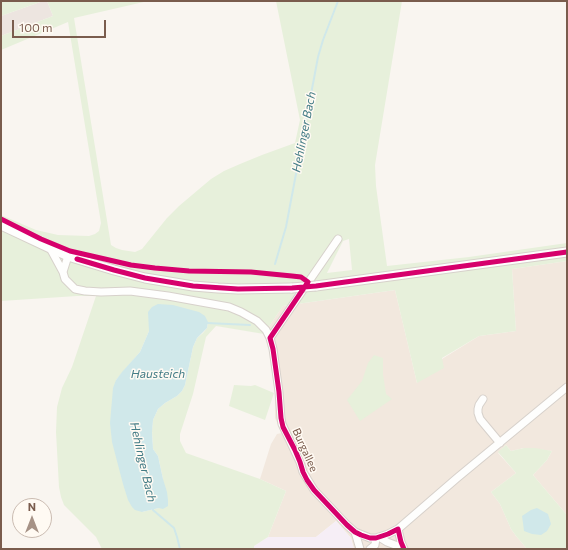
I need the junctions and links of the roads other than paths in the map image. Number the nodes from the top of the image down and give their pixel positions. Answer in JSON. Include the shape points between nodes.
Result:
{"nodes":[{"id":1,"x":1,"y":225,"type":"edge"},
{"id":2,"x":338,"y":239,"type":"dead end"},
{"id":3,"x":50,"y":248,"type":"junction"},
{"id":4,"x":567,"y":252,"type":"edge"},
{"id":5,"x":68,"y":256,"type":"junction"},
{"id":6,"x":63,"y":272,"type":"junction"},
{"id":7,"x":270,"y":338,"type":"junction"},
{"id":8,"x":567,"y":387,"type":"edge"},
{"id":9,"x":483,"y":399,"type":"dead end"},
{"id":10,"x":500,"y":443,"type":"junction"},
{"id":11,"x":398,"y":529,"type":"junction"},
{"id":12,"x":355,"y":532,"type":"junction"},
{"id":13,"x":378,"y":538,"type":"junction"},
{"id":14,"x":403,"y":548,"type":"edge"},
{"id":15,"x":360,"y":549,"type":"edge"},
{"id":16,"x":370,"y":549,"type":"edge"}],
"edges":[{"from":1,"to":3,"type":"street"},
{"from":2,"to":7,"type":"street"},
{"from":3,"to":5,"type":"street"},
{"from":3,"to":6,"type":"street","name":"Burgallee"},
{"from":4,"to":5,"type":"street","bridge":true,"via":[[316,286],[238,289],[165,282]]},
{"from":5,"to":6,"type":"street"},
{"from":6,"to":7,"type":"street","name":"Burgallee","via":[[65,279],[75,289],[143,292],[229,307],[257,321]]},
{"from":7,"to":12,"type":"street","name":"Burgallee","via":[[276,363],[283,427],[307,480]]},
{"from":8,"to":10,"type":"street"},
{"from":9,"to":10,"type":"street","via":[[478,413]]},
{"from":10,"to":11,"type":"street"},
{"from":11,"to":13,"type":"street"},
{"from":11,"to":14,"type":"street"},
{"from":12,"to":13,"type":"street","name":"Burgallee","via":[[370,538]]},
{"from":12,"to":15,"type":"street"},
{"from":13,"to":14,"type":"street","name":"Burgallee"},
{"from":13,"to":16,"type":"street"}]}
